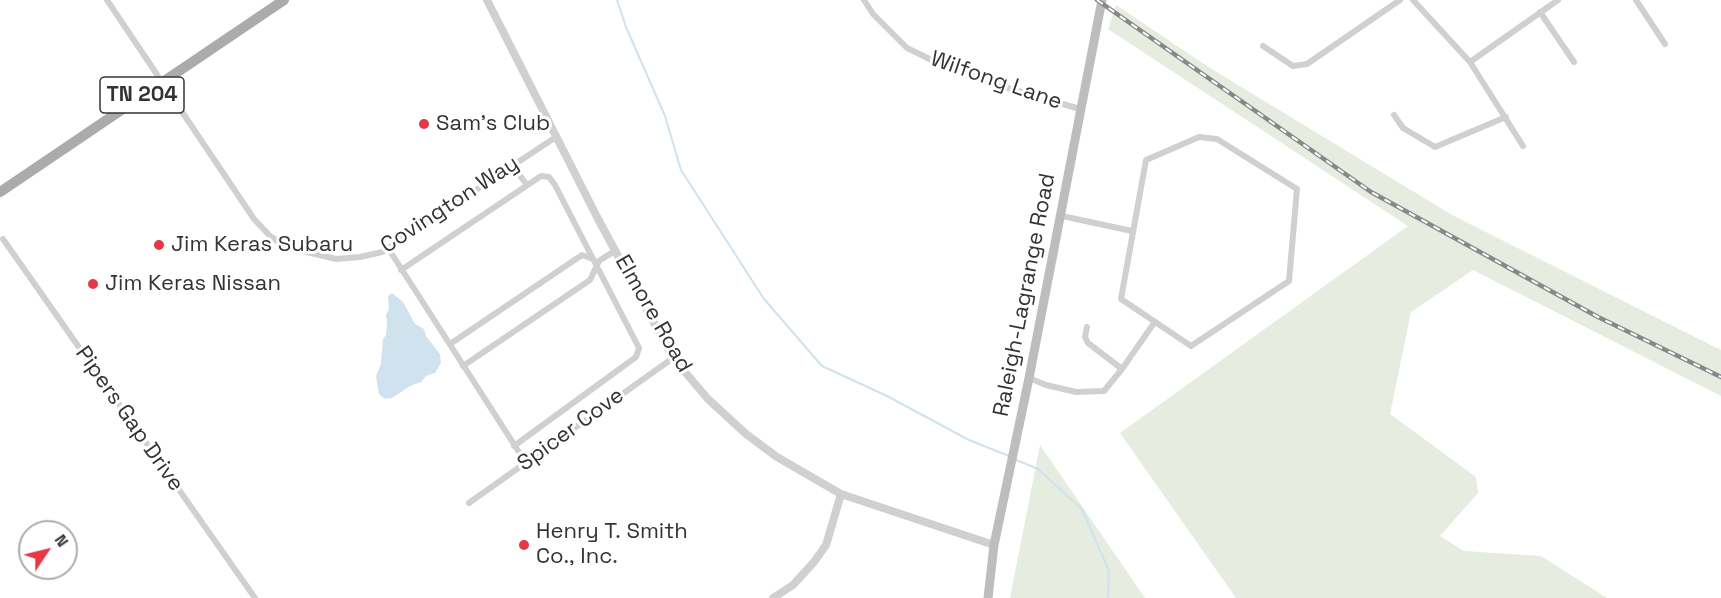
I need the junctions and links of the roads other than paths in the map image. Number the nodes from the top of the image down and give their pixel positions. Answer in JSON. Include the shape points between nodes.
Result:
{"nodes":[{"id":1,"x":107,"y":0,"type":"edge"},
{"id":2,"x":284,"y":0,"type":"edge"},
{"id":3,"x":486,"y":0,"type":"edge"},
{"id":4,"x":864,"y":0,"type":"edge"},
{"id":5,"x":1102,"y":0,"type":"edge"},
{"id":6,"x":1400,"y":0,"type":"edge"},
{"id":7,"x":1413,"y":0,"type":"edge"},
{"id":8,"x":1558,"y":0,"type":"edge"},
{"id":9,"x":1636,"y":0,"type":"edge"},
{"id":10,"x":1540,"y":12,"type":"junction"},
{"id":11,"x":1665,"y":44,"type":"dead end"},
{"id":12,"x":1263,"y":46,"type":"dead end"},
{"id":13,"x":1470,"y":62,"type":"junction"},
{"id":14,"x":1574,"y":62,"type":"dead end"},
{"id":15,"x":162,"y":81,"type":"junction"},
{"id":16,"x":1080,"y":109,"type":"junction"},
{"id":17,"x":1394,"y":115,"type":"dead end"},
{"id":18,"x":1506,"y":117,"type":"junction"},
{"id":19,"x":556,"y":137,"type":"junction"},
{"id":20,"x":1523,"y":146,"type":"dead end"},
{"id":21,"x":513,"y":165,"type":"junction"},
{"id":22,"x":527,"y":185,"type":"junction"},
{"id":23,"x":0,"y":192,"type":"edge"},
{"id":24,"x":1062,"y":216,"type":"junction"},
{"id":25,"x":1132,"y":231,"type":"junction"},
{"id":26,"x":3,"y":239,"type":"dead end"},
{"id":27,"x":388,"y":248,"type":"junction"},
{"id":28,"x":616,"y":250,"type":"junction"},
{"id":29,"x":596,"y":262,"type":"junction"},
{"id":30,"x":401,"y":270,"type":"junction"},
{"id":31,"x":1154,"y":323,"type":"junction"},
{"id":32,"x":1087,"y":327,"type":"dead end"},
{"id":33,"x":450,"y":344,"type":"junction"},
{"id":34,"x":673,"y":358,"type":"junction"},
{"id":35,"x":463,"y":366,"type":"junction"},
{"id":36,"x":1122,"y":369,"type":"junction"},
{"id":37,"x":1029,"y":378,"type":"junction"},
{"id":38,"x":514,"y":446,"type":"junction"},
{"id":39,"x":526,"y":463,"type":"junction"},
{"id":40,"x":841,"y":494,"type":"junction"},
{"id":41,"x":469,"y":503,"type":"dead end"},
{"id":42,"x":994,"y":545,"type":"junction"},
{"id":43,"x":255,"y":598,"type":"edge"},
{"id":44,"x":773,"y":598,"type":"edge"},
{"id":45,"x":988,"y":598,"type":"edge"}],
"edges":[{"from":1,"to":15,"type":"street","name":"Covington Way"},
{"from":2,"to":15,"type":"main road","number":"TN 204"},
{"from":3,"to":19,"type":"street","name":"Elmore Road"},
{"from":4,"to":16,"type":"street","name":"Wilfong Lane","via":[[907,48],[980,80]]},
{"from":5,"to":16,"type":"main road","name":"Raleigh-Lagrange Road"},
{"from":6,"to":12,"type":"street","via":[[1307,64],[1293,66]]},
{"from":7,"to":13,"type":"street"},
{"from":8,"to":10,"type":"street"},
{"from":9,"to":11,"type":"street"},
{"from":10,"to":13,"type":"street"},
{"from":10,"to":14,"type":"street"},
{"from":13,"to":18,"type":"street"},
{"from":15,"to":23,"type":"main road","number":"TN 204"},
{"from":15,"to":27,"type":"street","name":"Covington Way","via":[[254,219],[280,244],[336,259],[360,257]]},
{"from":16,"to":24,"type":"main road","name":"Raleigh-Lagrange Road"},
{"from":17,"to":18,"type":"street","via":[[1403,128],[1435,147]]},
{"from":18,"to":20,"type":"street"},
{"from":19,"to":21,"type":"street","name":"Covington Way"},
{"from":19,"to":28,"type":"street","name":"Elmore Road"},
{"from":21,"to":22,"type":"street"},
{"from":21,"to":27,"type":"street","name":"Covington Way"},
{"from":22,"to":29,"type":"street","via":[[541,176],[549,177]]},
{"from":22,"to":30,"type":"street"},
{"from":24,"to":25,"type":"street"},
{"from":24,"to":37,"type":"main road","name":"Raleigh-Lagrange Road"},
{"from":25,"to":31,"type":"street","via":[[1121,299]]},
{"from":25,"to":31,"type":"street","via":[[1146,160],[1199,137],[1217,139],[1297,189],[1289,281],[1191,346]]},
{"from":26,"to":43,"type":"street","name":"Pipers Gap Drive"},
{"from":27,"to":30,"type":"street"},
{"from":28,"to":29,"type":"street"},
{"from":28,"to":34,"type":"street","name":"Elmore Road"},
{"from":29,"to":33,"type":"street","via":[[582,255]]},
{"from":29,"to":35,"type":"street","via":[[590,280]]},
{"from":29,"to":38,"type":"street","via":[[639,348],[636,357]]},
{"from":30,"to":33,"type":"street"},
{"from":31,"to":36,"type":"street"},
{"from":32,"to":36,"type":"street","via":[[1088,343]]},
{"from":33,"to":35,"type":"street"},
{"from":34,"to":39,"type":"street","name":"Spicer Cove"},
{"from":34,"to":40,"type":"street","name":"Elmore Road","via":[[708,399],[746,434]]},
{"from":35,"to":38,"type":"street"},
{"from":36,"to":37,"type":"street","via":[[1104,391],[1095,392],[1055,388]]},
{"from":37,"to":42,"type":"main road","name":"Raleigh-Lagrange Road"},
{"from":38,"to":39,"type":"street"},
{"from":39,"to":41,"type":"street","name":"Spicer Cove"},
{"from":40,"to":42,"type":"street","name":"Elmore Road"},
{"from":40,"to":44,"type":"street","via":[[826,545],[793,585]]},
{"from":42,"to":45,"type":"main road","name":"Raleigh-Lagrange Road"}]}
